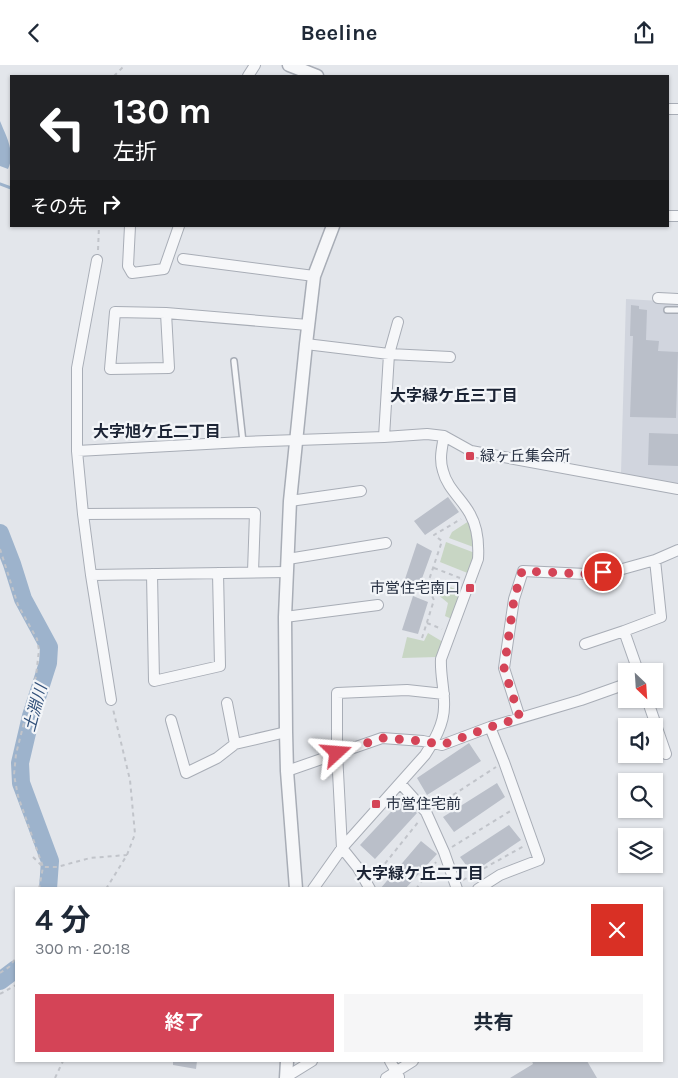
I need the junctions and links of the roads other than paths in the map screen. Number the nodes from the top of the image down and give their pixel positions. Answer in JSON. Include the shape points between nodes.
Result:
{"nodes":[{"id":1,"x":289,"y":65,"type":"edge"},
{"id":2,"x":314,"y":72,"type":"edge"},
{"id":3,"x":130,"y":227,"type":"edge"},
{"id":4,"x":179,"y":227,"type":"edge"},
{"id":5,"x":333,"y":227,"type":"edge"},
{"id":6,"x":97,"y":259,"type":"road end"},
{"id":7,"x":183,"y":259,"type":"dead end"},
{"id":8,"x":314,"y":276,"type":"junction"},
{"id":9,"x":658,"y":297,"type":"dead end"},
{"id":10,"x":678,"y":299,"type":"edge"},
{"id":11,"x":667,"y":310,"type":"dead end"},
{"id":12,"x":678,"y":311,"type":"edge"},
{"id":13,"x":166,"y":313,"type":"junction"},
{"id":14,"x":398,"y":322,"type":"dead end"},
{"id":15,"x":308,"y":325,"type":"junction"},
{"id":16,"x":306,"y":344,"type":"junction"},
{"id":17,"x":390,"y":354,"type":"junction"},
{"id":18,"x":450,"y":357,"type":"dead end"},
{"id":19,"x":234,"y":361,"type":"dead end"},
{"id":20,"x":444,"y":436,"type":"junction"},
{"id":21,"x":384,"y":437,"type":"junction"},
{"id":22,"x":296,"y":440,"type":"junction"},
{"id":23,"x":242,"y":442,"type":"junction"},
{"id":24,"x":77,"y":451,"type":"junction"},
{"id":25,"x":678,"y":489,"type":"edge"},
{"id":26,"x":361,"y":491,"type":"dead end"},
{"id":27,"x":290,"y":501,"type":"junction"},
{"id":28,"x":82,"y":514,"type":"junction"},
{"id":29,"x":386,"y":543,"type":"dead end"},
{"id":30,"x":678,"y":550,"type":"edge"},
{"id":31,"x":288,"y":559,"type":"junction"},
{"id":32,"x":655,"y":560,"type":"junction"},
{"id":33,"x":286,"y":572,"type":"junction"},
{"id":34,"x":218,"y":573,"type":"junction"},
{"id":35,"x":253,"y":573,"type":"junction"},
{"id":36,"x":152,"y":574,"type":"junction"},
{"id":37,"x":91,"y":575,"type":"junction"},
{"id":38,"x":378,"y":605,"type":"dead end"},
{"id":39,"x":285,"y":617,"type":"junction"},
{"id":40,"x":624,"y":631,"type":"junction"},
{"id":41,"x":585,"y":644,"type":"dead end"},
{"id":42,"x":635,"y":663,"type":"edge"},
{"id":43,"x":618,"y":687,"type":"edge"},
{"id":44,"x":444,"y":694,"type":"junction"},
{"id":45,"x":111,"y":700,"type":"road end"},
{"id":46,"x":227,"y":703,"type":"dead end"},
{"id":47,"x":650,"y":708,"type":"edge"},
{"id":48,"x":520,"y":718,"type":"junction"},
{"id":49,"x":170,"y":721,"type":"dead end"},
{"id":50,"x":490,"y":727,"type":"junction"},
{"id":51,"x":286,"y":732,"type":"junction"},
{"id":52,"x":433,"y":743,"type":"junction"},
{"id":53,"x":235,"y":744,"type":"junction"},
{"id":54,"x":337,"y":753,"type":"junction"},
{"id":55,"x":666,"y":754,"type":"dead end"},
{"id":56,"x":287,"y":771,"type":"junction"},
{"id":57,"x":400,"y":783,"type":"junction"},
{"id":58,"x":342,"y":848,"type":"junction"},
{"id":59,"x":296,"y":887,"type":"edge"},
{"id":60,"x":314,"y":887,"type":"edge"},
{"id":61,"x":369,"y":887,"type":"edge"},
{"id":62,"x":456,"y":887,"type":"edge"},
{"id":63,"x":481,"y":887,"type":"edge"},
{"id":64,"x":287,"y":1062,"type":"edge"},
{"id":65,"x":310,"y":1062,"type":"edge"},
{"id":66,"x":391,"y":1062,"type":"edge"},
{"id":67,"x":412,"y":1062,"type":"edge"},
{"id":68,"x":398,"y":1075,"type":"edge"},
{"id":69,"x":286,"y":1078,"type":"edge"},
{"id":70,"x":386,"y":1078,"type":"edge"}],
"edges":[{"from":1,"to":2,"type":"street"},
{"from":3,"to":4,"type":"street","via":[[128,267],[132,273],[164,269]]},
{"from":5,"to":8,"type":"street"},
{"from":6,"to":24,"type":"street","via":[[77,368]]},
{"from":7,"to":8,"type":"street"},
{"from":8,"to":15,"type":"street"},
{"from":9,"to":10,"type":"street"},
{"from":11,"to":12,"type":"lane"},
{"from":13,"to":13,"type":"street","via":[[169,368],[110,369],[115,312]]},
{"from":13,"to":15,"type":"street"},
{"from":14,"to":17,"type":"street"},
{"from":15,"to":16,"type":"street"},
{"from":16,"to":17,"type":"street"},
{"from":16,"to":22,"type":"street"},
{"from":17,"to":18,"type":"street"},
{"from":17,"to":21,"type":"street"},
{"from":19,"to":23,"type":"lane"},
{"from":20,"to":21,"type":"street"},
{"from":20,"to":25,"type":"street","via":[[471,451]]},
{"from":20,"to":44,"type":"street","via":[[440,455],[443,471],[450,487],[470,513],[479,545],[478,559],[441,659]]},
{"from":21,"to":22,"type":"street"},
{"from":22,"to":23,"type":"street"},
{"from":22,"to":27,"type":"street"},
{"from":23,"to":24,"type":"street"},
{"from":24,"to":28,"type":"street"},
{"from":26,"to":27,"type":"street"},
{"from":27,"to":31,"type":"street"},
{"from":28,"to":35,"type":"street","via":[[255,513]]},
{"from":28,"to":37,"type":"street"},
{"from":29,"to":31,"type":"street"},
{"from":30,"to":32,"type":"street"},
{"from":31,"to":33,"type":"street"},
{"from":32,"to":40,"type":"street","via":[[661,617]]},
{"from":32,"to":48,"type":"street","via":[[619,570],[586,574],[522,571],[514,599],[504,669]]},
{"from":33,"to":35,"type":"street"},
{"from":33,"to":39,"type":"street"},
{"from":34,"to":35,"type":"street"},
{"from":34,"to":36,"type":"street"},
{"from":34,"to":36,"type":"street","via":[[220,666],[154,681]]},
{"from":36,"to":37,"type":"street"},
{"from":37,"to":45,"type":"street"},
{"from":38,"to":39,"type":"street"},
{"from":39,"to":51,"type":"street"},
{"from":40,"to":41,"type":"street"},
{"from":40,"to":42,"type":"street"},
{"from":43,"to":48,"type":"street"},
{"from":44,"to":52,"type":"street","via":[[442,722]]},
{"from":44,"to":54,"type":"street","via":[[407,690],[337,693]]},
{"from":46,"to":53,"type":"street"},
{"from":47,"to":55,"type":"street"},
{"from":48,"to":50,"type":"street"},
{"from":49,"to":53,"type":"street","via":[[186,773],[217,758]]},
{"from":50,"to":52,"type":"street","via":[[442,745]]},
{"from":50,"to":63,"type":"street","via":[[539,860],[500,875]]},
{"from":51,"to":53,"type":"street"},
{"from":51,"to":56,"type":"street"},
{"from":52,"to":54,"type":"street","via":[[382,738]]},
{"from":52,"to":57,"type":"street"},
{"from":54,"to":56,"type":"street"},
{"from":54,"to":58,"type":"street"},
{"from":56,"to":59,"type":"street"},
{"from":57,"to":58,"type":"street"},
{"from":57,"to":62,"type":"street","via":[[426,813]]},
{"from":58,"to":60,"type":"street"},
{"from":58,"to":61,"type":"street"},
{"from":64,"to":69,"type":"street"},
{"from":65,"to":69,"type":"street"},
{"from":66,"to":68,"type":"street"},
{"from":67,"to":68,"type":"street"},
{"from":68,"to":70,"type":"street"}]}
